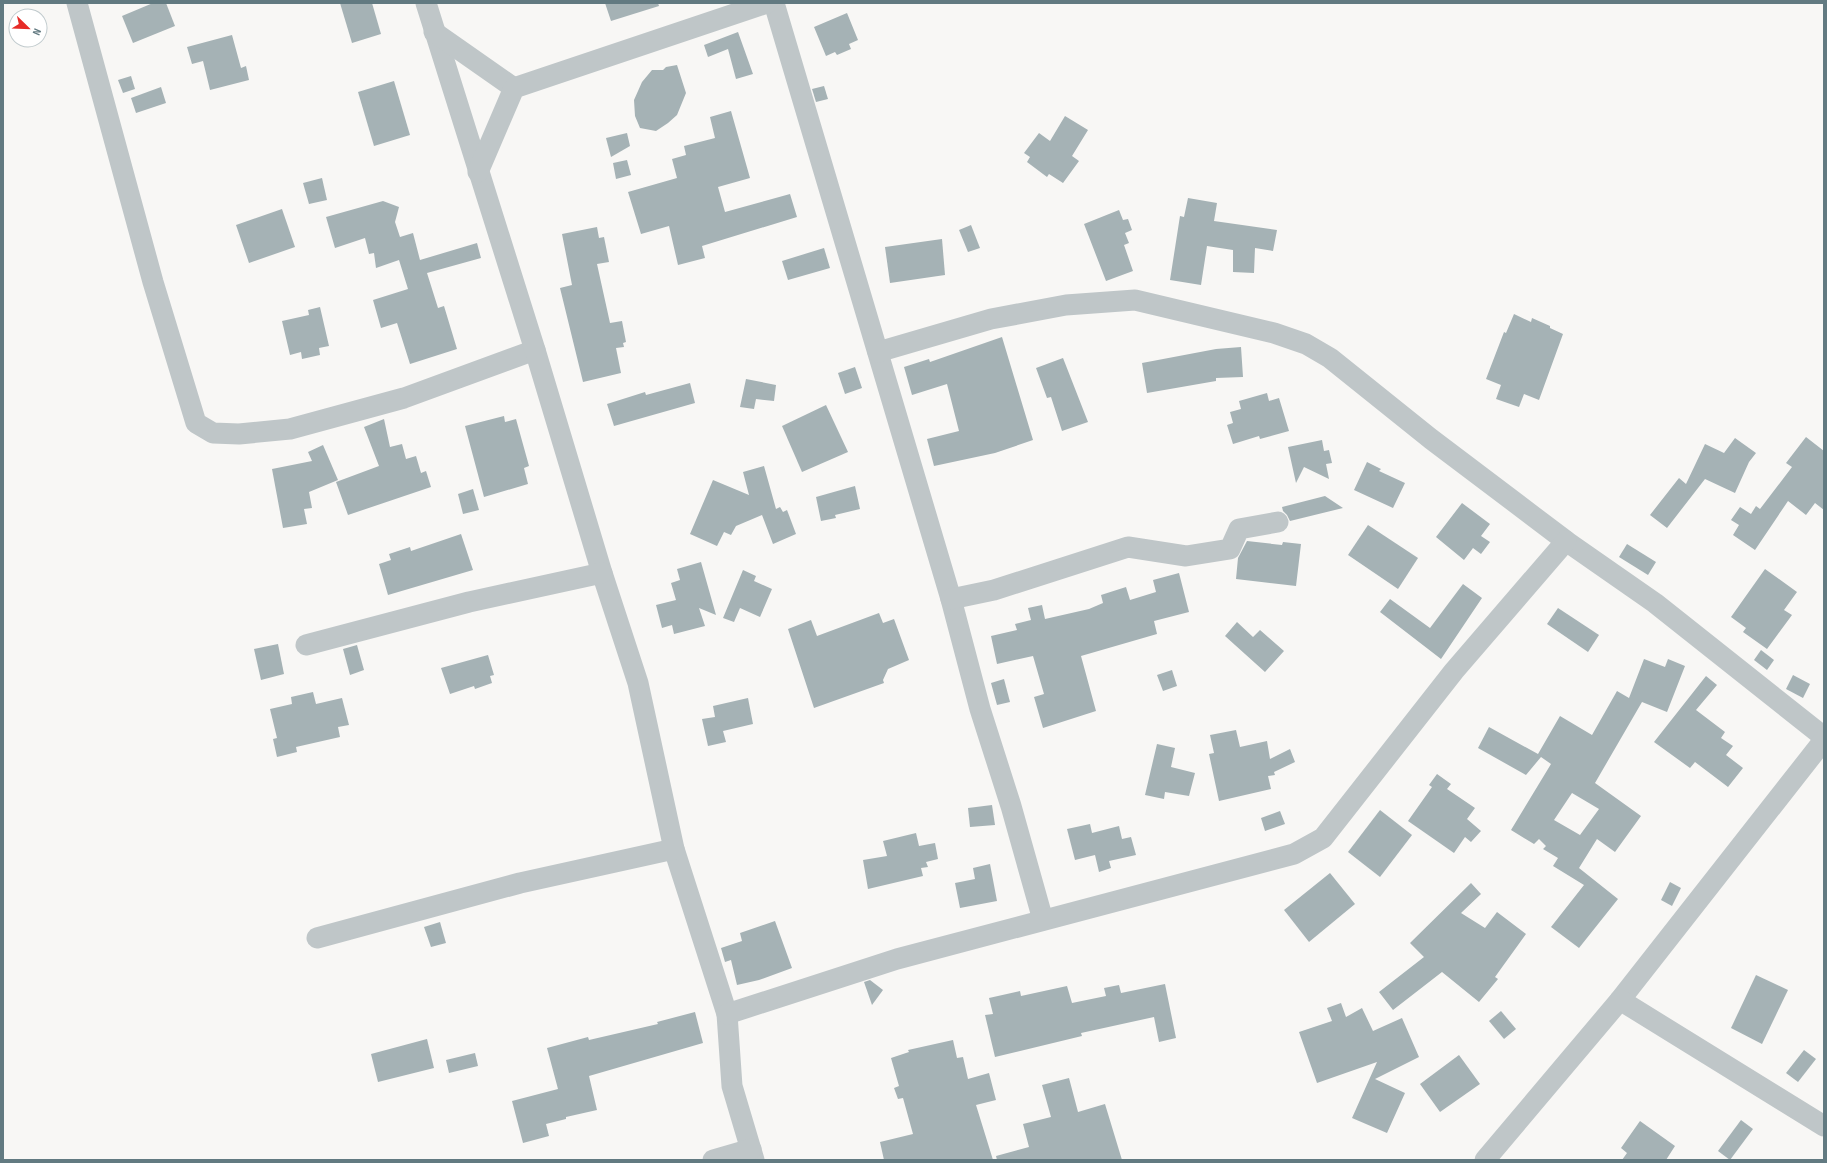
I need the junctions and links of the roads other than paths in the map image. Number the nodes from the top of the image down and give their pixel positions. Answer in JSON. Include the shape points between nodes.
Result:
{"nodes":[{"id":1,"x":77,"y":3,"type":"edge"},
{"id":2,"x":426,"y":3,"type":"edge"},
{"id":3,"x":767,"y":3,"type":"edge"},
{"id":4,"x":774,"y":3,"type":"edge"},
{"id":5,"x":434,"y":32,"type":"junction"},
{"id":6,"x":514,"y":88,"type":"junction"},
{"id":7,"x":478,"y":172,"type":"junction"},
{"id":8,"x":535,"y":350,"type":"junction"},
{"id":9,"x":878,"y":352,"type":"junction"},
{"id":10,"x":1278,"y":522,"type":"dead end"},
{"id":11,"x":1566,"y":541,"type":"junction"},
{"id":12,"x":602,"y":573,"type":"junction"},
{"id":13,"x":951,"y":599,"type":"junction"},
{"id":14,"x":306,"y":644,"type":"dead end"},
{"id":15,"x":1824,"y":738,"type":"edge"},
{"id":16,"x":674,"y":849,"type":"junction"},
{"id":17,"x":1042,"y":920,"type":"junction"},
{"id":18,"x":317,"y":938,"type":"dead end"},
{"id":19,"x":1620,"y":1000,"type":"junction"},
{"id":20,"x":727,"y":1014,"type":"junction"},
{"id":21,"x":1824,"y":1126,"type":"edge"},
{"id":22,"x":752,"y":1155,"type":"edge"},
{"id":23,"x":713,"y":1160,"type":"edge"},
{"id":24,"x":1485,"y":1160,"type":"edge"}],
"edges":[{"from":1,"to":8,"type":"street","via":[[153,282],[196,423],[213,433],[239,434],[290,429],[404,398]]},
{"from":2,"to":5,"type":"street"},
{"from":3,"to":6,"type":"street"},
{"from":4,"to":9,"type":"street"},
{"from":5,"to":6,"type":"street"},
{"from":5,"to":7,"type":"street"},
{"from":6,"to":7,"type":"street"},
{"from":7,"to":8,"type":"street"},
{"from":8,"to":12,"type":"street"},
{"from":9,"to":11,"type":"street","via":[[991,319],[1066,305],[1135,300],[1274,333],[1306,344],[1330,358],[1431,439]]},
{"from":9,"to":13,"type":"street"},
{"from":10,"to":13,"type":"street","via":[[1239,529],[1230,549],[1186,556],[1128,548],[994,590]]},
{"from":11,"to":15,"type":"street","via":[[1655,603]]},
{"from":11,"to":17,"type":"street","via":[[1454,672],[1323,838],[1294,854]]},
{"from":12,"to":14,"type":"street","via":[[469,602]]},
{"from":12,"to":16,"type":"street","via":[[638,683]]},
{"from":13,"to":17,"type":"street","via":[[980,709],[1011,806]]},
{"from":15,"to":19,"type":"street"},
{"from":16,"to":18,"type":"street","via":[[520,883]]},
{"from":16,"to":20,"type":"street"},
{"from":17,"to":20,"type":"street","via":[[897,959]]},
{"from":19,"to":21,"type":"street"},
{"from":19,"to":24,"type":"street"},
{"from":20,"to":22,"type":"street","via":[[732,1086]]},
{"from":22,"to":23,"type":"street"}]}
